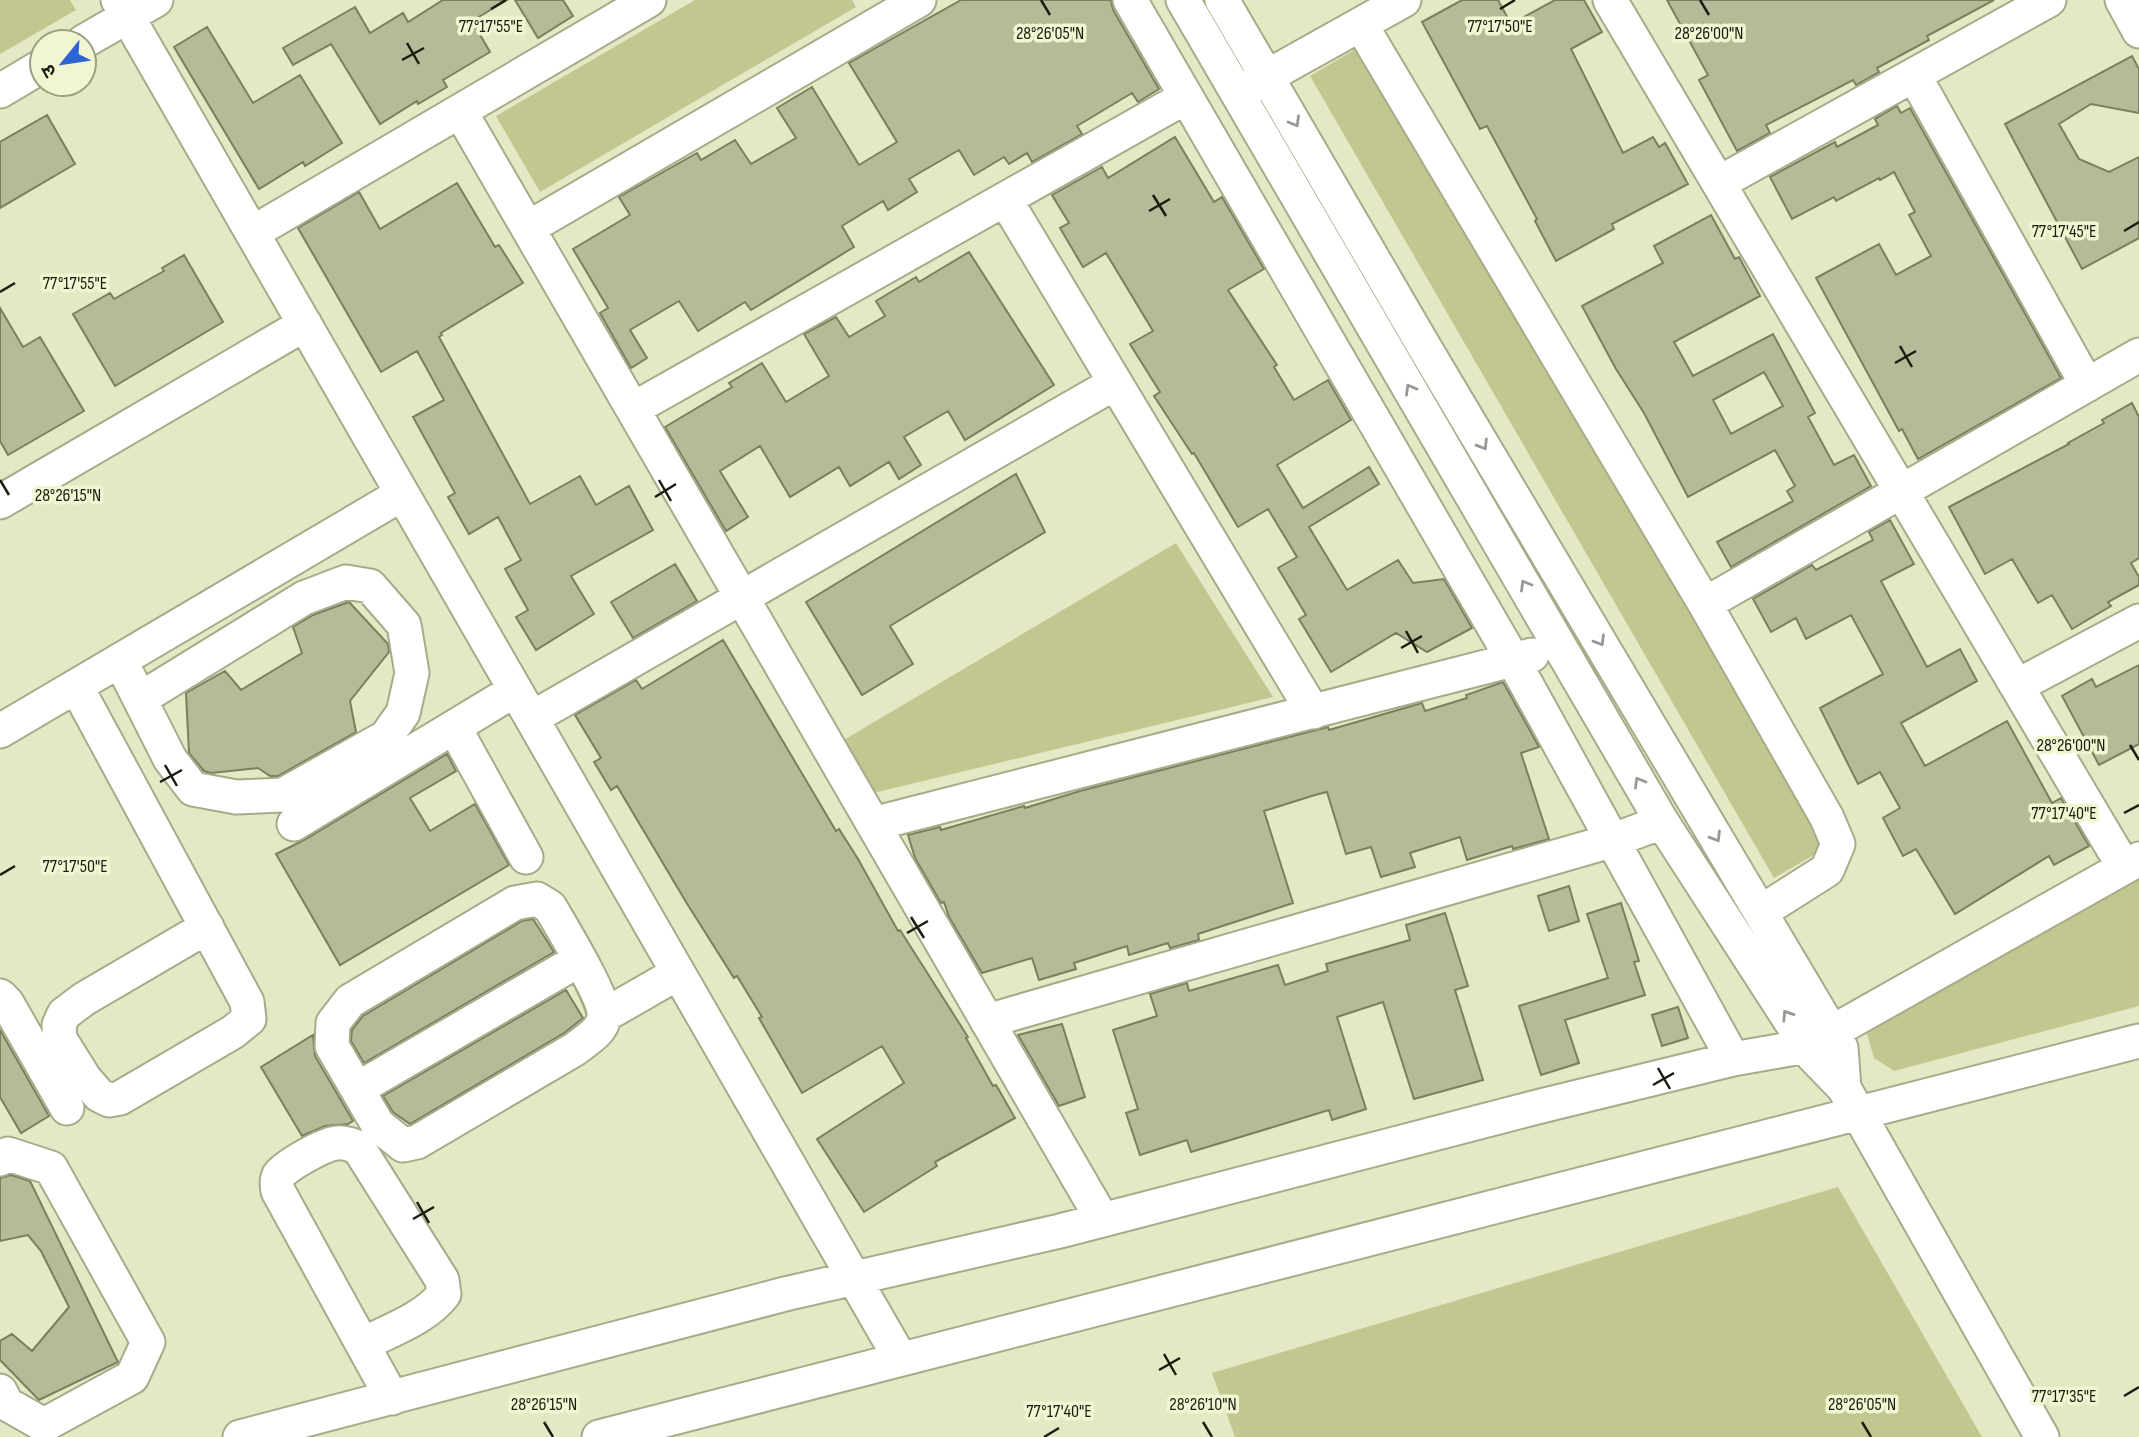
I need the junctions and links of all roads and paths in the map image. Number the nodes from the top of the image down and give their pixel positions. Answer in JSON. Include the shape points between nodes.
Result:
{"nodes":[{"id":1,"x":649,"y":0,"type":"edge"},
{"id":2,"x":1130,"y":0,"type":"edge"},
{"id":3,"x":1183,"y":0,"type":"edge"},
{"id":4,"x":1222,"y":0,"type":"edge"},
{"id":5,"x":1404,"y":0,"type":"edge"},
{"id":6,"x":1610,"y":0,"type":"edge"},
{"id":7,"x":2049,"y":0,"type":"edge"},
{"id":8,"x":2122,"y":0,"type":"edge"},
{"id":9,"x":134,"y":5,"type":"edge"},
{"id":10,"x":898,"y":5,"type":"edge"},
{"id":11,"x":1361,"y":25,"type":"junction"},
{"id":12,"x":98,"y":31,"type":"edge"},
{"id":13,"x":2139,"y":31,"type":"edge"},
{"id":14,"x":28,"y":74,"type":"edge"},
{"id":15,"x":1268,"y":75,"type":"junction"},
{"id":16,"x":1914,"y":75,"type":"junction"},
{"id":17,"x":0,"y":90,"type":"edge"},
{"id":18,"x":1238,"y":93,"type":"junction"},
{"id":19,"x":1186,"y":97,"type":"junction"},
{"id":20,"x":460,"y":111,"type":"junction"},
{"id":21,"x":1719,"y":183,"type":"junction"},
{"id":22,"x":1005,"y":199,"type":"junction"},
{"id":23,"x":528,"y":228,"type":"junction"},
{"id":24,"x":1318,"y":231,"type":"junction"},
{"id":25,"x":252,"y":233,"type":"junction"},
{"id":26,"x":1279,"y":258,"type":"junction"},
{"id":27,"x":305,"y":324,"type":"junction"},
{"id":28,"x":2139,"y":355,"type":"edge"},
{"id":29,"x":1115,"y":383,"type":"junction"},
{"id":30,"x":2087,"y":385,"type":"junction"},
{"id":31,"x":633,"y":409,"type":"junction"},
{"id":32,"x":1434,"y":430,"type":"junction"},
{"id":33,"x":1391,"y":450,"type":"junction"},
{"id":34,"x":1902,"y":491,"type":"junction"},
{"id":35,"x":402,"y":494,"type":"junction"},
{"id":36,"x":0,"y":502,"type":"edge"},
{"id":37,"x":742,"y":597,"type":"junction"},
{"id":38,"x":1705,"y":604,"type":"junction"},
{"id":39,"x":2139,"y":621,"type":"edge"},
{"id":40,"x":1562,"y":648,"type":"junction"},
{"id":41,"x":120,"y":660,"type":"junction"},
{"id":42,"x":1513,"y":660,"type":"junction"},
{"id":43,"x":76,"y":686,"type":"junction"},
{"id":44,"x":2017,"y":686,"type":"junction"},
{"id":45,"x":515,"y":690,"type":"junction"},
{"id":46,"x":140,"y":699,"type":"junction"},
{"id":47,"x":1313,"y":712,"type":"junction"},
{"id":48,"x":531,"y":718,"type":"junction"},
{"id":49,"x":454,"y":727,"type":"junction"},
{"id":50,"x":0,"y":731,"type":"edge"},
{"id":51,"x":1662,"y":821,"type":"junction"},
{"id":52,"x":294,"y":824,"type":"dead end"},
{"id":53,"x":873,"y":824,"type":"junction"},
{"id":54,"x":1614,"y":840,"type":"junction"},
{"id":55,"x":527,"y":857,"type":"dead end"},
{"id":56,"x":2132,"y":863,"type":"edge"},
{"id":57,"x":1760,"y":912,"type":"junction"},
{"id":58,"x":207,"y":927,"type":"junction"},
{"id":59,"x":579,"y":960,"type":"junction"},
{"id":60,"x":678,"y":973,"type":"junction"},
{"id":61,"x":0,"y":996,"type":"edge"},
{"id":62,"x":605,"y":1015,"type":"junction"},
{"id":63,"x":987,"y":1021,"type":"junction"},
{"id":64,"x":1820,"y":1039,"type":"junction"},
{"id":65,"x":2139,"y":1041,"type":"edge"},
{"id":66,"x":1732,"y":1059,"type":"junction"},
{"id":67,"x":356,"y":1089,"type":"junction"},
{"id":68,"x":1851,"y":1101,"type":"junction"},
{"id":69,"x":67,"y":1108,"type":"dead end"},
{"id":70,"x":0,"y":1158,"type":"edge"},
{"id":71,"x":1102,"y":1219,"type":"junction"},
{"id":72,"x":855,"y":1279,"type":"junction"},
{"id":73,"x":363,"y":1344,"type":"junction"},
{"id":74,"x":900,"y":1358,"type":"junction"},
{"id":75,"x":0,"y":1391,"type":"edge"},
{"id":76,"x":392,"y":1398,"type":"junction"},
{"id":77,"x":240,"y":1437,"type":"edge"},
{"id":78,"x":599,"y":1437,"type":"edge"},
{"id":79,"x":2042,"y":1437,"type":"edge"}],
"edges":[{"from":1,"to":20,"type":"street"},
{"from":2,"to":19,"type":"street"},
{"from":3,"to":18,"type":"street"},
{"from":4,"to":15,"type":"street"},
{"from":5,"to":11,"type":"street"},
{"from":6,"to":21,"type":"street"},
{"from":7,"to":16,"type":"street"},
{"from":8,"to":13,"type":"street"},
{"from":9,"to":12,"type":"street"},
{"from":9,"to":25,"type":"street"},
{"from":10,"to":23,"type":"street"},
{"from":11,"to":15,"type":"street"},
{"from":11,"to":38,"type":"street"},
{"from":14,"to":17,"type":"street"},
{"from":15,"to":18,"type":"street"},
{"from":15,"to":57,"type":"street","one_way":true},
{"from":16,"to":21,"type":"street"},
{"from":16,"to":30,"type":"street"},
{"from":18,"to":24,"type":"street"},
{"from":19,"to":22,"type":"street"},
{"from":19,"to":26,"type":"street"},
{"from":20,"to":23,"type":"street"},
{"from":20,"to":25,"type":"street"},
{"from":21,"to":34,"type":"street"},
{"from":22,"to":29,"type":"street"},
{"from":22,"to":31,"type":"street"},
{"from":23,"to":31,"type":"street"},
{"from":24,"to":26,"type":"street"},
{"from":32,"to":24,"type":"street","one_way":true},
{"from":25,"to":27,"type":"street"},
{"from":26,"to":33,"type":"street"},
{"from":27,"to":35,"type":"street"},
{"from":27,"to":36,"type":"street"},
{"from":28,"to":30,"type":"street"},
{"from":29,"to":37,"type":"street"},
{"from":29,"to":47,"type":"street"},
{"from":30,"to":34,"type":"street"},
{"from":31,"to":37,"type":"street"},
{"from":32,"to":33,"type":"street"},
{"from":40,"to":32,"type":"street","one_way":true},
{"from":33,"to":42,"type":"street"},
{"from":34,"to":38,"type":"street"},
{"from":34,"to":44,"type":"street"},
{"from":35,"to":41,"type":"street"},
{"from":35,"to":45,"type":"street"},
{"from":37,"to":48,"type":"street"},
{"from":37,"to":53,"type":"street"},
{"from":38,"to":57,"type":"street","via":[[1838,844],[1827,870]]},
{"from":39,"to":44,"type":"street"},
{"from":40,"to":42,"type":"street"},
{"from":51,"to":40,"type":"street","one_way":true},
{"from":41,"to":43,"type":"street"},
{"from":41,"to":46,"type":"street"},
{"from":42,"to":47,"type":"street"},
{"from":42,"to":54,"type":"street"},
{"from":43,"to":50,"type":"street"},
{"from":43,"to":58,"type":"street"},
{"from":44,"to":56,"type":"street"},
{"from":45,"to":48,"type":"street"},
{"from":45,"to":49,"type":"street"},
{"from":46,"to":46,"type":"street","via":[[170,759],[192,789],[236,797],[283,795],[386,737],[403,713],[412,673],[404,625],[370,586],[346,582],[303,598]]},
{"from":47,"to":53,"type":"street"},
{"from":48,"to":60,"type":"street"},
{"from":49,"to":52,"type":"street"},
{"from":49,"to":55,"type":"street"},
{"from":51,"to":54,"type":"street"},
{"from":64,"to":51,"type":"street","one_way":true},
{"from":53,"to":63,"type":"street"},
{"from":54,"to":63,"type":"street"},
{"from":54,"to":66,"type":"street"},
{"from":56,"to":64,"type":"street"},
{"from":57,"to":64,"type":"street"},
{"from":58,"to":58,"type":"street","via":[[64,1014],[60,1039],[99,1095],[109,1100],[120,1098],[249,1019],[247,1002]]},
{"from":59,"to":62,"type":"street"},
{"from":59,"to":67,"type":"street"},
{"from":59,"to":67,"type":"street","via":[[550,907],[537,899],[515,903],[350,1001],[333,1023],[332,1046]]},
{"from":60,"to":62,"type":"street"},
{"from":60,"to":72,"type":"street"},
{"from":61,"to":69,"type":"street"},
{"from":62,"to":67,"type":"street","via":[[598,1031],[575,1049],[417,1142],[403,1145],[378,1125]]},
{"from":63,"to":71,"type":"street"},
{"from":64,"to":66,"type":"street"},
{"from":64,"to":68,"type":"street","via":[[1841,1048]]},
{"from":65,"to":68,"type":"street"},
{"from":66,"to":71,"type":"street"},
{"from":68,"to":74,"type":"street"},
{"from":68,"to":79,"type":"street"},
{"from":70,"to":75,"type":"street","via":[[8,1154],[51,1168],[148,1342],[132,1377],[44,1425],[7,1404]]},
{"from":71,"to":72,"type":"street"},
{"from":72,"to":74,"type":"street"},
{"from":72,"to":76,"type":"street"},
{"from":73,"to":73,"type":"street","via":[[277,1186],[279,1175],[289,1167],[334,1143],[358,1147],[442,1280],[444,1294],[438,1302]]},
{"from":73,"to":76,"type":"street"},
{"from":74,"to":78,"type":"street"},
{"from":76,"to":77,"type":"street"}]}
